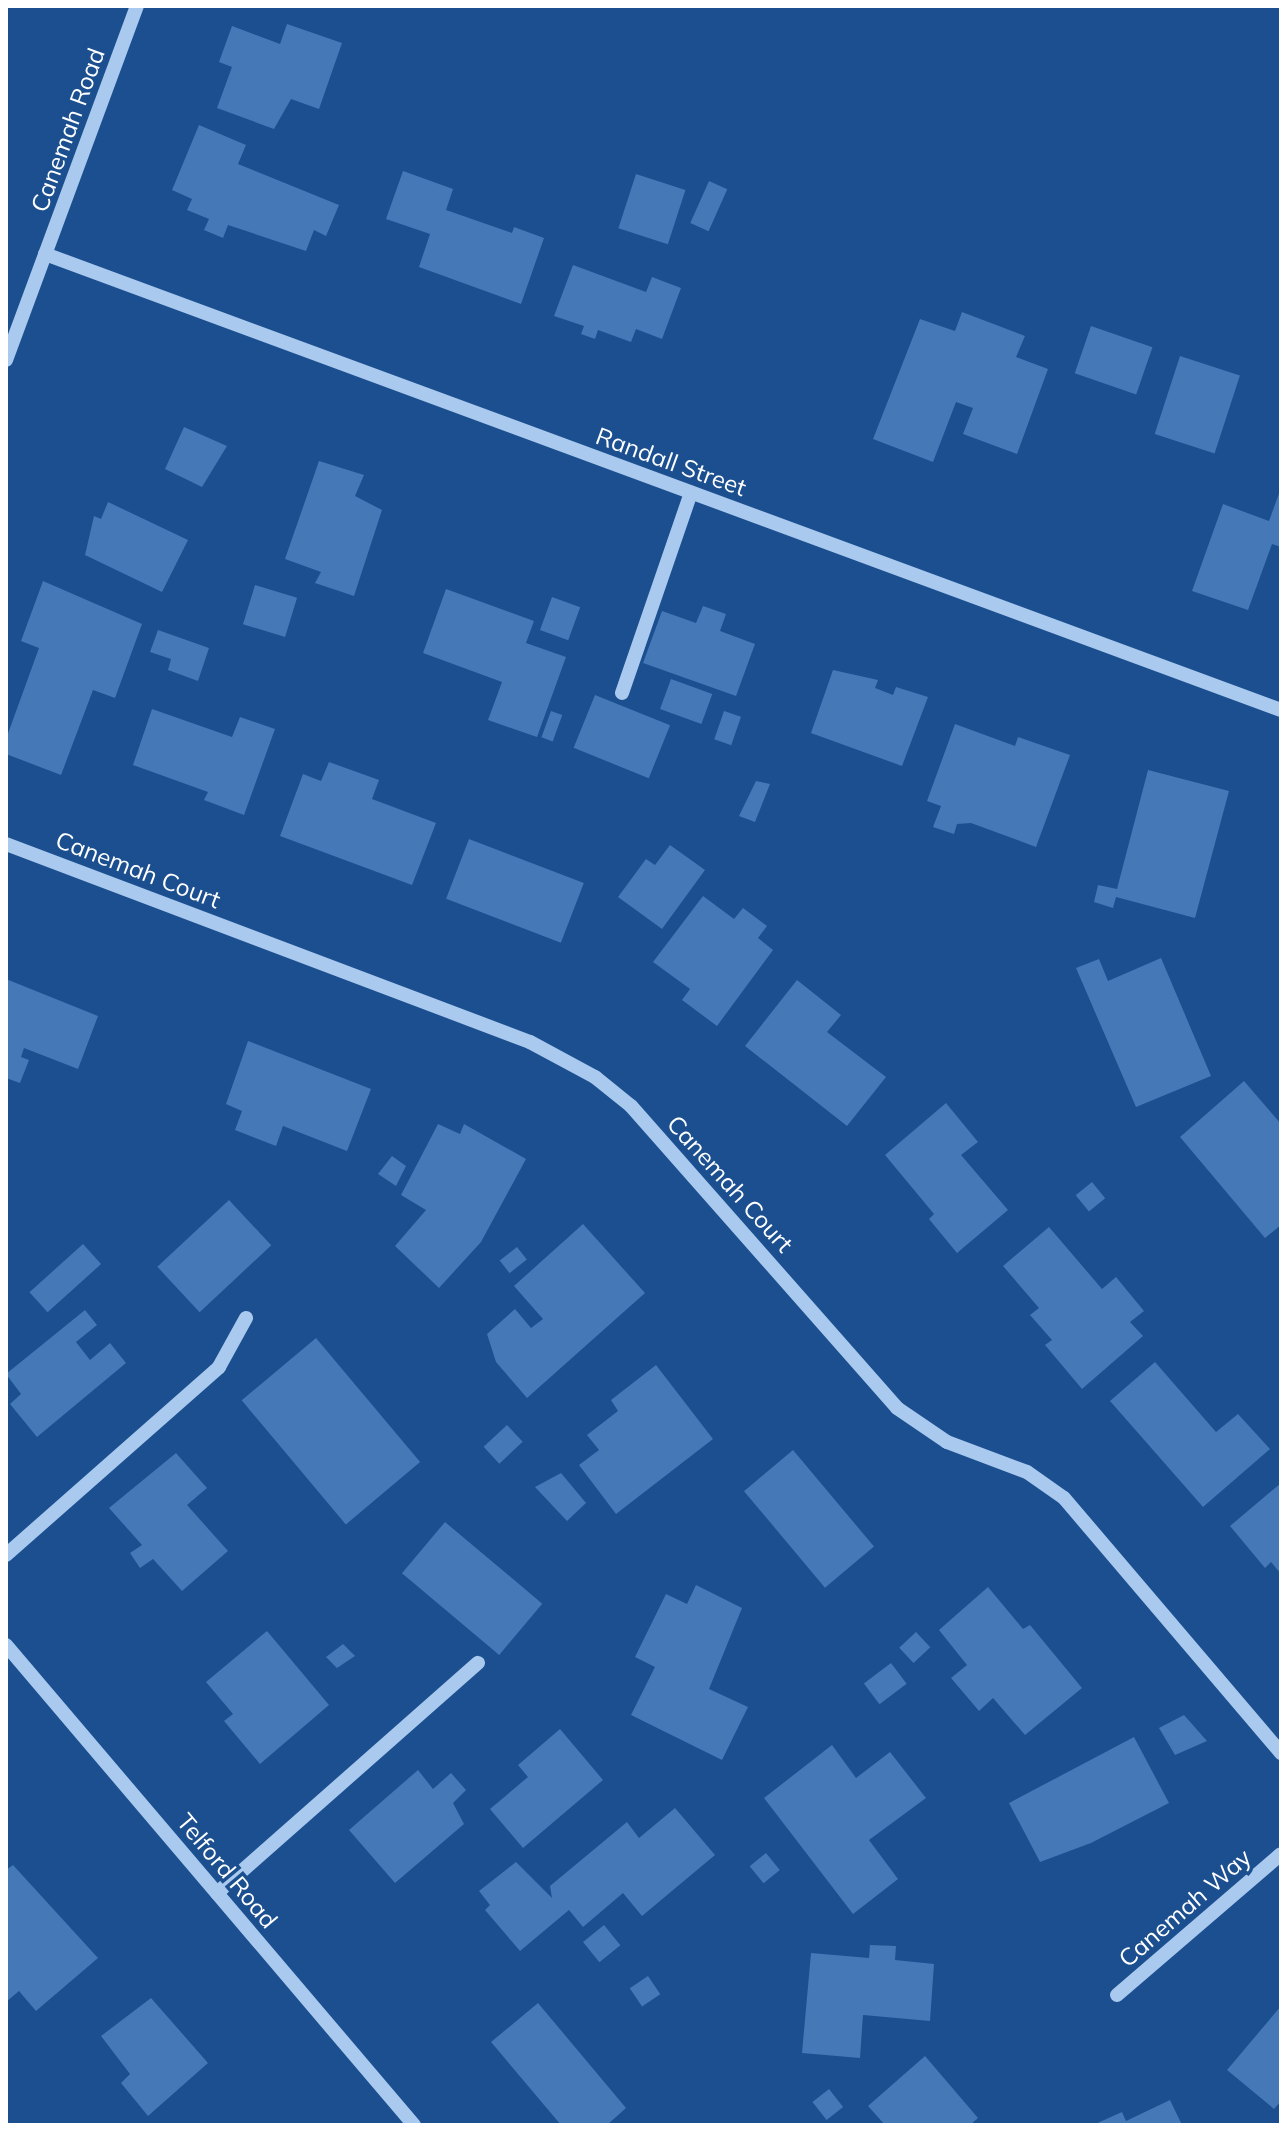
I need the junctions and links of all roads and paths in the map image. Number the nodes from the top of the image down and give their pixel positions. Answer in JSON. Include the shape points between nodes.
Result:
{"nodes":[{"id":1,"x":137,"y":6,"type":"edge"},
{"id":2,"x":45,"y":254,"type":"junction"},
{"id":3,"x":13,"y":319,"type":"edge"},
{"id":4,"x":6,"y":360,"type":"edge"},
{"id":5,"x":691,"y":493,"type":"junction"},
{"id":6,"x":622,"y":693,"type":"dead end"},
{"id":7,"x":1281,"y":710,"type":"edge"},
{"id":8,"x":6,"y":844,"type":"edge"},
{"id":9,"x":246,"y":1318,"type":"dead end"},
{"id":10,"x":6,"y":1555,"type":"edge"},
{"id":11,"x":6,"y":1645,"type":"edge"},
{"id":12,"x":478,"y":1663,"type":"dead end"},
{"id":13,"x":1281,"y":1753,"type":"edge"},
{"id":14,"x":1281,"y":1854,"type":"edge"},
{"id":15,"x":217,"y":1893,"type":"junction"},
{"id":16,"x":1117,"y":1995,"type":"dead end"},
{"id":17,"x":414,"y":2125,"type":"edge"}],
"edges":[{"from":1,"to":2,"type":"street","name":"Canemah Road"},
{"from":2,"to":3,"type":"street","name":"Canemah Road"},
{"from":2,"to":5,"type":"street","name":"Randall Street"},
{"from":3,"to":4,"type":"street","name":"Canemah Road"},
{"from":5,"to":6,"type":"street"},
{"from":5,"to":7,"type":"street","name":"Randall Street"},
{"from":8,"to":13,"type":"street","name":"Canemah Court","via":[[530,1042],[595,1077],[631,1106],[897,1408],[947,1442],[1027,1472],[1064,1498]]},
{"from":9,"to":10,"type":"street","via":[[219,1367]]},
{"from":11,"to":15,"type":"street","name":"Telford Road"},
{"from":12,"to":15,"type":"street"},
{"from":14,"to":16,"type":"street","name":"Canemah Way"},
{"from":15,"to":17,"type":"street","name":"Telford Road"}]}
